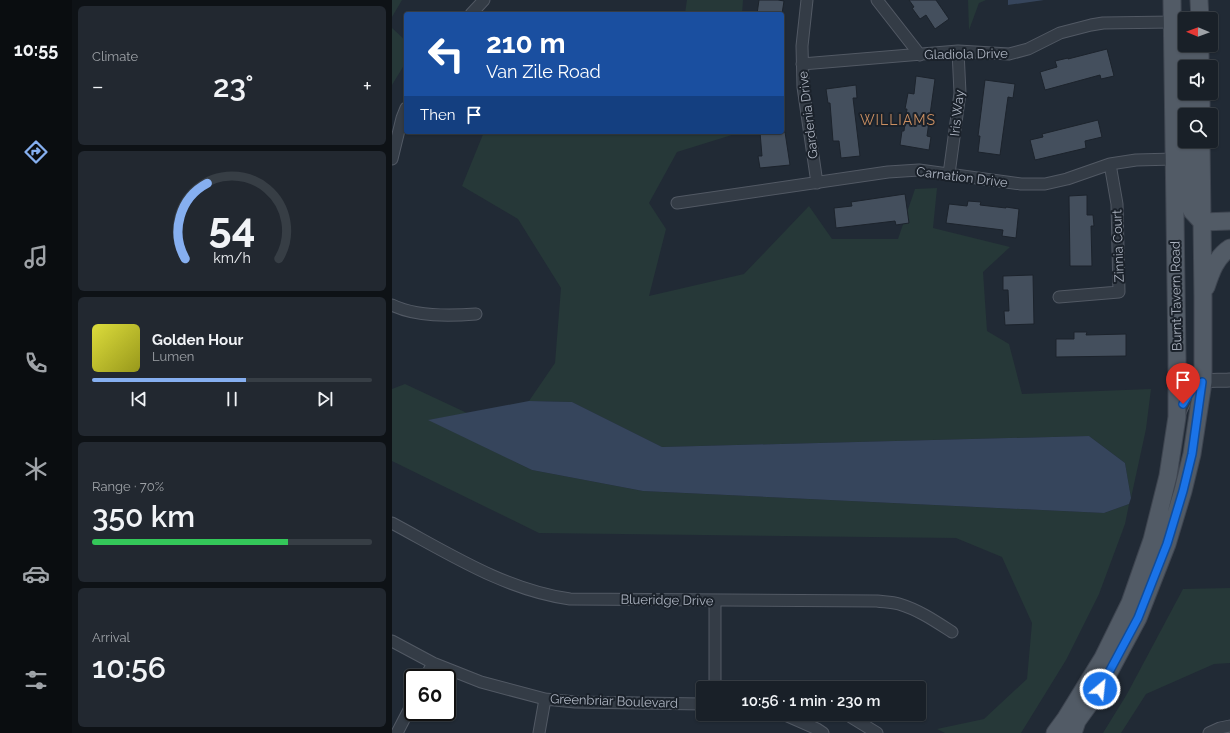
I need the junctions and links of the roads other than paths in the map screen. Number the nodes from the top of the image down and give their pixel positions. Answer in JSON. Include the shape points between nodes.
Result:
{"nodes":[{"id":1,"x":484,"y":0,"type":"edge"},
{"id":2,"x":807,"y":0,"type":"edge"},
{"id":3,"x":877,"y":0,"type":"edge"},
{"id":4,"x":1199,"y":0,"type":"edge"},
{"id":5,"x":1172,"y":11,"type":"edge"},
{"id":6,"x":473,"y":12,"type":"edge"},
{"id":7,"x":1200,"y":12,"type":"edge"},
{"id":8,"x":958,"y":51,"type":"junction"},
{"id":9,"x":920,"y":55,"type":"junction"},
{"id":10,"x":1186,"y":60,"type":"edge"},
{"id":11,"x":802,"y":64,"type":"junction"},
{"id":12,"x":404,"y":113,"type":"edge"},
{"id":13,"x":1188,"y":148,"type":"edge"},
{"id":14,"x":1201,"y":148,"type":"edge"},
{"id":15,"x":393,"y":153,"type":"edge"},
{"id":16,"x":1174,"y":159,"type":"junction"},
{"id":17,"x":1110,"y":164,"type":"junction"},
{"id":18,"x":949,"y":174,"type":"junction"},
{"id":19,"x":817,"y":183,"type":"junction"},
{"id":20,"x":677,"y":203,"type":"dead end"},
{"id":21,"x":1230,"y":221,"type":"edge"},
{"id":22,"x":1202,"y":222,"type":"junction"},
{"id":23,"x":1230,"y":248,"type":"edge"},
{"id":24,"x":1059,"y":297,"type":"dead end"},
{"id":25,"x":1203,"y":297,"type":"junction"},
{"id":26,"x":392,"y":305,"type":"edge"},
{"id":27,"x":476,"y":314,"type":"dead end"},
{"id":28,"x":1230,"y":380,"type":"edge"},
{"id":29,"x":1202,"y":382,"type":"junction"},
{"id":30,"x":1177,"y":417,"type":"junction"},
{"id":31,"x":392,"y":523,"type":"edge"},
{"id":32,"x":716,"y":600,"type":"junction"},
{"id":33,"x":952,"y":632,"type":"dead end"},
{"id":34,"x":392,"y":641,"type":"edge"},
{"id":35,"x":433,"y":663,"type":"junction"},
{"id":36,"x":430,"y":669,"type":"edge"},
{"id":37,"x":715,"y":681,"type":"edge"},
{"id":38,"x":545,"y":699,"type":"junction"},
{"id":39,"x":696,"y":704,"type":"edge"},
{"id":40,"x":404,"y":719,"type":"edge"},
{"id":41,"x":799,"y":721,"type":"edge"},
{"id":42,"x":857,"y":721,"type":"edge"},
{"id":43,"x":1230,"y":726,"type":"edge"},
{"id":44,"x":1073,"y":729,"type":"edge"},
{"id":45,"x":397,"y":733,"type":"edge"},
{"id":46,"x":540,"y":733,"type":"edge"},
{"id":47,"x":823,"y":733,"type":"edge"},
{"id":48,"x":877,"y":733,"type":"edge"},
{"id":49,"x":1055,"y":733,"type":"edge"},
{"id":50,"x":1209,"y":733,"type":"edge"}],
"edges":[{"from":1,"to":6,"type":"street"},
{"from":2,"to":11,"type":"street","name":"Gardenia Drive"},
{"from":3,"to":9,"type":"street"},
{"from":4,"to":7,"type":"main road"},
{"from":5,"to":8,"type":"street","name":"Gladiola Drive","via":[[1091,24],[1060,33],[1028,49],[1009,54]]},
{"from":5,"to":10,"type":"main road"},
{"from":5,"to":16,"type":"main road","name":"Burnt Tavern Road"},
{"from":8,"to":9,"type":"street","name":"Gladiola Drive"},
{"from":8,"to":18,"type":"street","name":"Iris Way","via":[[960,93]]},
{"from":9,"to":11,"type":"street","name":"Gladiola Drive"},
{"from":11,"to":19,"type":"street","name":"Gardenia Drive"},
{"from":12,"to":15,"type":"street"},
{"from":13,"to":22,"type":"main road","via":[[1188,198],[1192,211]]},
{"from":14,"to":22,"type":"main road","name":"Burnt Tavern Road"},
{"from":16,"to":17,"type":"street","name":"Carnation Drive"},
{"from":16,"to":30,"type":"main road","name":"Burnt Tavern Road"},
{"from":17,"to":18,"type":"street","name":"Carnation Drive","via":[[1045,184],[1021,184]]},
{"from":17,"to":24,"type":"street","name":"Zinnia Court","via":[[1117,204],[1119,292]]},
{"from":18,"to":19,"type":"street","name":"Carnation Drive","via":[[919,170],[888,172]]},
{"from":19,"to":20,"type":"street","name":"Carnation Drive"},
{"from":21,"to":22,"type":"main road"},
{"from":22,"to":25,"type":"main road","name":"Burnt Tavern Road"},
{"from":23,"to":25,"type":"main road","via":[[1213,268]]},
{"from":25,"to":29,"type":"main road","name":"Burnt Tavern Road"},
{"from":26,"to":27,"type":"street","via":[[402,310],[452,316]]},
{"from":28,"to":29,"type":"street"},
{"from":29,"to":30,"type":"street","via":[[1192,389]]},
{"from":29,"to":44,"type":"main road","name":"Burnt Tavern Road","via":[[1192,454],[1167,544],[1138,618],[1100,689]]},
{"from":30,"to":49,"type":"main road","name":"Burnt Tavern Road","via":[[1168,476],[1152,540],[1130,603],[1103,658]]},
{"from":31,"to":32,"type":"street","name":"Blueridge Drive","via":[[491,576],[556,597]]},
{"from":32,"to":33,"type":"street","name":"Blueridge Drive","via":[[877,601],[912,608]]},
{"from":32,"to":37,"type":"street"},
{"from":34,"to":35,"type":"street","name":"Greenbriar Boulevard"},
{"from":35,"to":36,"type":"street"},
{"from":35,"to":38,"type":"street","name":"Greenbriar Boulevard","via":[[480,682]]},
{"from":38,"to":39,"type":"street","name":"Greenbriar Boulevard","via":[[575,702]]},
{"from":38,"to":46,"type":"street"},
{"from":40,"to":45,"type":"street"},
{"from":41,"to":47,"type":"street"},
{"from":42,"to":48,"type":"street"},
{"from":43,"to":50,"type":"street"}]}
